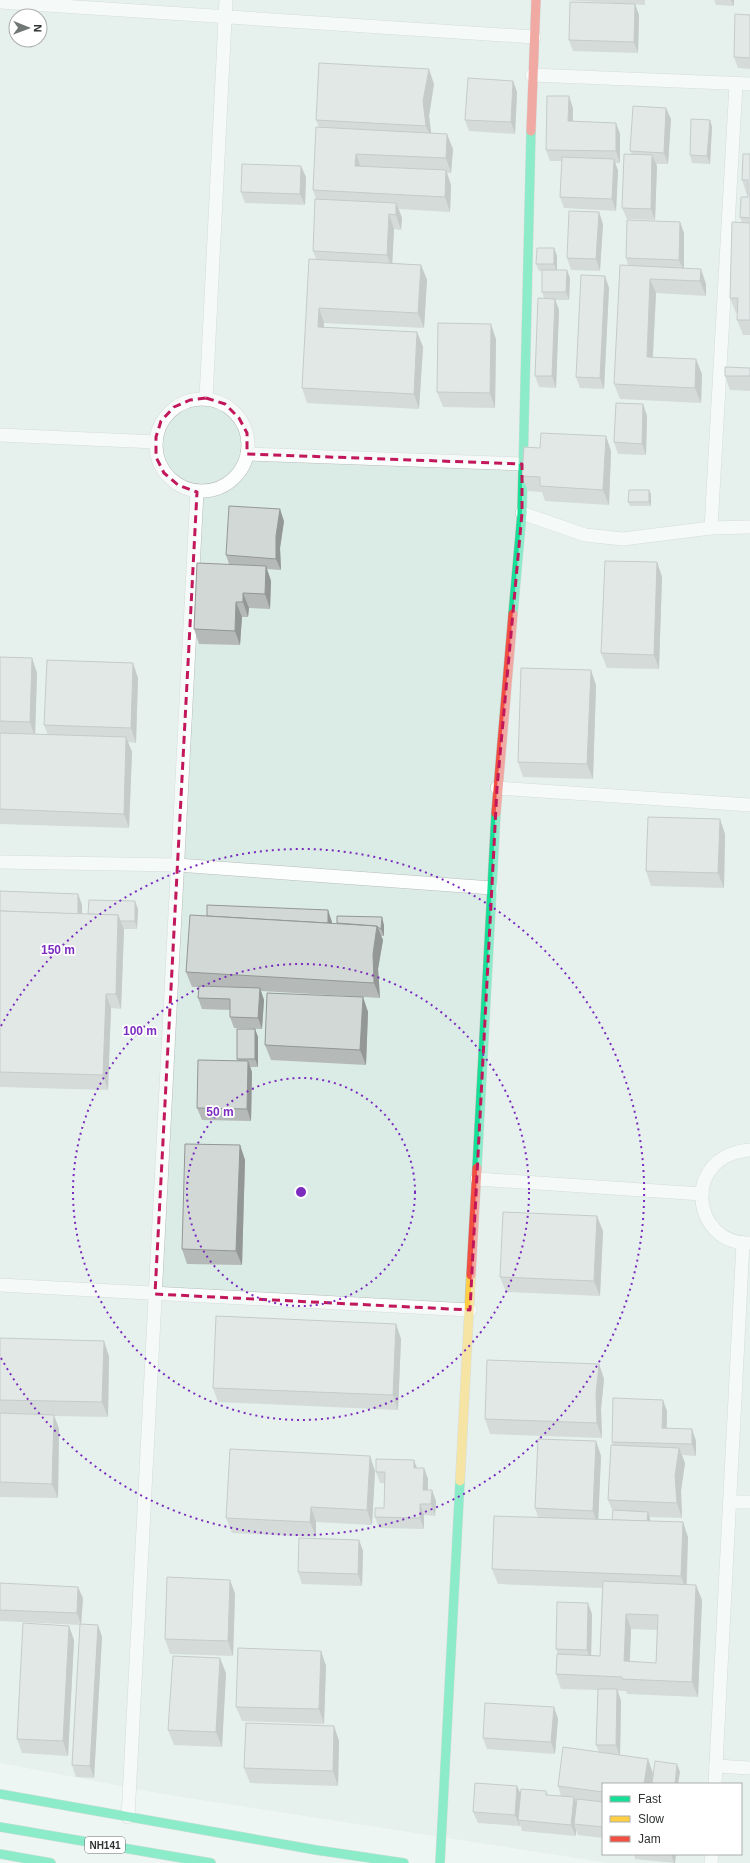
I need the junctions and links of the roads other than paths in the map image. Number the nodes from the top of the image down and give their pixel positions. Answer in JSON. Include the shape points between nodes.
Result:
{"nodes":[{"id":1,"x":226,"y":0,"type":"edge"},
{"id":2,"x":536,"y":0,"type":"edge"},
{"id":3,"x":0,"y":2,"type":"edge"},
{"id":4,"x":225,"y":16,"type":"junction"},
{"id":5,"x":534,"y":37,"type":"junction"},
{"id":6,"x":532,"y":75,"type":"junction"},
{"id":7,"x":736,"y":84,"type":"junction"},
{"id":8,"x":750,"y":84,"type":"edge"},
{"id":9,"x":206,"y":398,"type":"junction"},
{"id":10,"x":0,"y":435,"type":"edge"},
{"id":11,"x":156,"y":442,"type":"junction"},
{"id":12,"x":247,"y":454,"type":"junction"},
{"id":13,"x":522,"y":464,"type":"junction"},
{"id":14,"x":197,"y":492,"type":"junction"},
{"id":15,"x":522,"y":513,"type":"junction"},
{"id":16,"x":750,"y":527,"type":"edge"},
{"id":17,"x":711,"y":528,"type":"junction"},
{"id":18,"x":497,"y":788,"type":"junction"},
{"id":19,"x":750,"y":806,"type":"edge"},
{"id":20,"x":0,"y":862,"type":"edge"},
{"id":21,"x":177,"y":865,"type":"junction"},
{"id":22,"x":492,"y":888,"type":"junction"},
{"id":23,"x":750,"y":1150,"type":"edge"},
{"id":24,"x":477,"y":1179,"type":"junction"},
{"id":25,"x":702,"y":1194,"type":"junction"},
{"id":26,"x":746,"y":1243,"type":"edge"},
{"id":27,"x":0,"y":1285,"type":"edge"},
{"id":28,"x":155,"y":1294,"type":"junction"},
{"id":29,"x":470,"y":1310,"type":"junction"},
{"id":30,"x":730,"y":1502,"type":"junction"},
{"id":31,"x":750,"y":1502,"type":"edge"},
{"id":32,"x":716,"y":1766,"type":"junction"},
{"id":33,"x":750,"y":1768,"type":"edge"},
{"id":34,"x":715,"y":1783,"type":"edge"},
{"id":35,"x":0,"y":1794,"type":"edge"},
{"id":36,"x":128,"y":1817,"type":"junction"},
{"id":37,"x":0,"y":1827,"type":"edge"},
{"id":38,"x":0,"y":1854,"type":"edge"},
{"id":39,"x":51,"y":1863,"type":"edge"},
{"id":40,"x":211,"y":1863,"type":"edge"},
{"id":41,"x":404,"y":1863,"type":"edge"},
{"id":42,"x":440,"y":1863,"type":"edge"}],
"edges":[{"from":1,"to":4,"type":"street"},
{"from":2,"to":5,"type":"main road"},
{"from":3,"to":4,"type":"street"},
{"from":4,"to":5,"type":"street"},
{"from":4,"to":9,"type":"street"},
{"from":5,"to":6,"type":"main road"},
{"from":6,"to":7,"type":"street"},
{"from":6,"to":13,"type":"main road"},
{"from":7,"to":8,"type":"street"},
{"from":7,"to":17,"type":"street"},
{"from":9,"to":11,"type":"street","via":[[190,400],[174,407],[161,421]]},
{"from":9,"to":12,"type":"street","via":[[225,404],[239,418],[247,433]]},
{"from":10,"to":11,"type":"street"},
{"from":11,"to":14,"type":"street","via":[[156,457],[164,473],[178,485]]},
{"from":12,"to":13,"type":"street"},
{"from":12,"to":14,"type":"street","via":[[242,469],[231,481],[213,490]]},
{"from":13,"to":15,"type":"main road"},
{"from":14,"to":21,"type":"street"},
{"from":15,"to":17,"type":"street","via":[[585,535],[623,539]]},
{"from":15,"to":18,"type":"main road"},
{"from":16,"to":17,"type":"street"},
{"from":18,"to":19,"type":"street"},
{"from":18,"to":22,"type":"main road"},
{"from":20,"to":21,"type":"street"},
{"from":21,"to":22,"type":"street"},
{"from":21,"to":28,"type":"street"},
{"from":22,"to":24,"type":"main road"},
{"from":23,"to":25,"type":"street","via":[[736,1151],[720,1158],[707,1173]]},
{"from":24,"to":25,"type":"street"},
{"from":24,"to":29,"type":"main road"},
{"from":25,"to":26,"type":"street","via":[[702,1208],[710,1224],[724,1237]]},
{"from":26,"to":30,"type":"street"},
{"from":27,"to":28,"type":"street"},
{"from":28,"to":29,"type":"street"},
{"from":28,"to":36,"type":"street"},
{"from":29,"to":42,"type":"main road"},
{"from":30,"to":31,"type":"street"},
{"from":30,"to":32,"type":"street"},
{"from":32,"to":33,"type":"street"},
{"from":32,"to":34,"type":"street"},
{"from":35,"to":36,"type":"main road"},
{"from":36,"to":41,"type":"main road"},
{"from":37,"to":40,"type":"main road","number":"NH141"},
{"from":38,"to":39,"type":"main road"}]}
